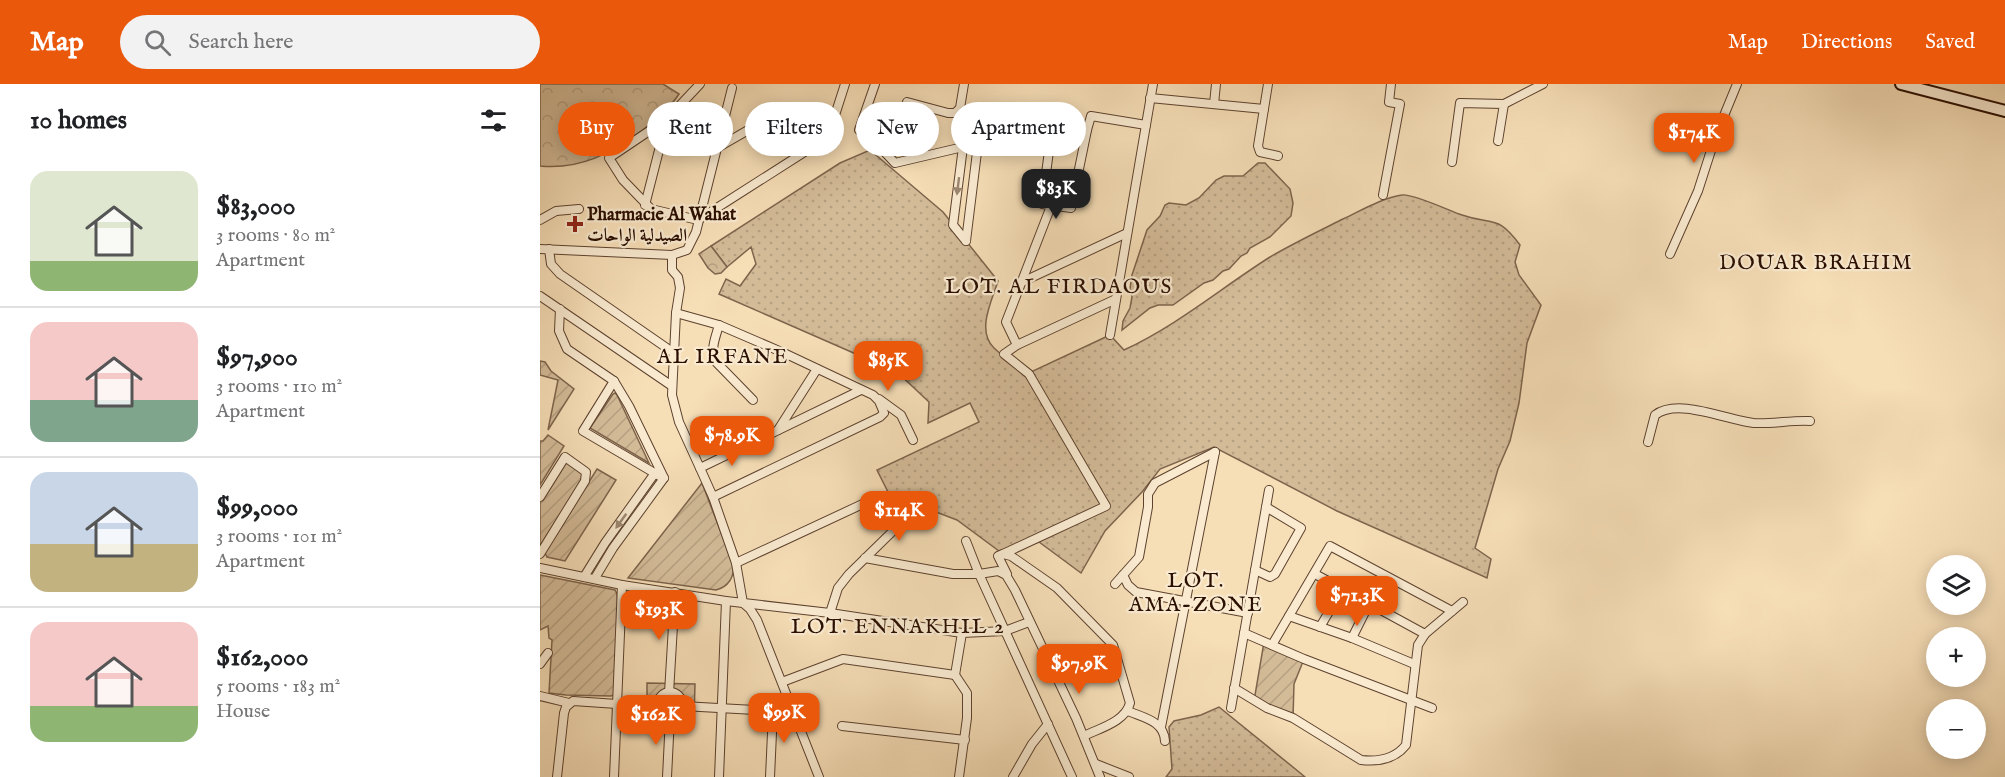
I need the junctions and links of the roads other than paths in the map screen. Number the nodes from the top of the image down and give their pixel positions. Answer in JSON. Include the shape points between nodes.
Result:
{"nodes":[{"id":1,"x":700,"y":84,"type":"edge"},
{"id":2,"x":845,"y":84,"type":"edge"},
{"id":3,"x":875,"y":84,"type":"edge"},
{"id":4,"x":964,"y":84,"type":"edge"},
{"id":5,"x":1153,"y":84,"type":"edge"},
{"id":6,"x":1216,"y":84,"type":"edge"},
{"id":7,"x":1268,"y":84,"type":"edge"},
{"id":8,"x":1391,"y":84,"type":"edge"},
{"id":9,"x":1543,"y":84,"type":"edge"},
{"id":10,"x":1737,"y":84,"type":"edge"},
{"id":11,"x":1901,"y":84,"type":"edge"},
{"id":12,"x":732,"y":88,"type":"dead end"},
{"id":13,"x":1150,"y":98,"type":"junction"},
{"id":14,"x":683,"y":102,"type":"edge"},
{"id":15,"x":728,"y":102,"type":"edge"},
{"id":16,"x":960,"y":102,"type":"edge"},
{"id":17,"x":1214,"y":104,"type":"junction"},
{"id":18,"x":1504,"y":104,"type":"junction"},
{"id":19,"x":1264,"y":109,"type":"junction"},
{"id":20,"x":2005,"y":111,"type":"edge"},
{"id":21,"x":1146,"y":125,"type":"junction"},
{"id":22,"x":1087,"y":130,"type":"joint"},
{"id":23,"x":647,"y":132,"type":"edge"},
{"id":24,"x":1498,"y":141,"type":"dead end"},
{"id":25,"x":951,"y":150,"type":"edge"},
{"id":26,"x":658,"y":156,"type":"edge"},
{"id":27,"x":715,"y":156,"type":"edge"},
{"id":28,"x":962,"y":156,"type":"edge"},
{"id":29,"x":977,"y":156,"type":"edge"},
{"id":30,"x":1048,"y":156,"type":"edge"},
{"id":31,"x":1278,"y":156,"type":"dead end"},
{"id":32,"x":1452,"y":162,"type":"dead end"},
{"id":33,"x":1383,"y":195,"type":"dead end"},
{"id":34,"x":645,"y":205,"type":"junction"},
{"id":35,"x":1051,"y":206,"type":"junction"},
{"id":36,"x":579,"y":209,"type":"dead end"},
{"id":37,"x":540,"y":220,"type":"edge"},
{"id":38,"x":698,"y":220,"type":"junction"},
{"id":39,"x":1127,"y":233,"type":"junction"},
{"id":40,"x":540,"y":249,"type":"edge"},
{"id":41,"x":549,"y":249,"type":"junction"},
{"id":42,"x":1671,"y":254,"type":"dead end"},
{"id":43,"x":672,"y":255,"type":"junction"},
{"id":44,"x":1022,"y":282,"type":"junction"},
{"id":45,"x":540,"y":296,"type":"edge"},
{"id":46,"x":1116,"y":299,"type":"junction"},
{"id":47,"x":560,"y":309,"type":"junction"},
{"id":48,"x":676,"y":313,"type":"junction"},
{"id":49,"x":718,"y":325,"type":"junction"},
{"id":50,"x":1110,"y":335,"type":"dead end"},
{"id":51,"x":1017,"y":345,"type":"junction"},
{"id":52,"x":674,"y":353,"type":"junction"},
{"id":53,"x":818,"y":369,"type":"junction"},
{"id":54,"x":614,"y":381,"type":"junction"},
{"id":55,"x":672,"y":386,"type":"junction"},
{"id":56,"x":861,"y":390,"type":"junction"},
{"id":57,"x":875,"y":397,"type":"junction"},
{"id":58,"x":753,"y":400,"type":"dead end"},
{"id":59,"x":1810,"y":421,"type":"dead end"},
{"id":60,"x":777,"y":431,"type":"junction"},
{"id":61,"x":912,"y":440,"type":"dead end"},
{"id":62,"x":1648,"y":442,"type":"dead end"},
{"id":63,"x":700,"y":468,"type":"junction"},
{"id":64,"x":655,"y":473,"type":"junction"},
{"id":65,"x":664,"y":478,"type":"junction"},
{"id":66,"x":1269,"y":490,"type":"dead end"},
{"id":67,"x":540,"y":497,"type":"edge"},
{"id":68,"x":712,"y":497,"type":"junction"},
{"id":69,"x":867,"y":502,"type":"dead end"},
{"id":70,"x":919,"y":504,"type":"dead end"},
{"id":71,"x":1266,"y":507,"type":"junction"},
{"id":72,"x":966,"y":541,"type":"dead end"},
{"id":73,"x":605,"y":543,"type":"junction"},
{"id":74,"x":614,"y":548,"type":"junction"},
{"id":75,"x":540,"y":554,"type":"edge"},
{"id":76,"x":1001,"y":555,"type":"junction"},
{"id":77,"x":865,"y":558,"type":"junction"},
{"id":78,"x":736,"y":563,"type":"junction"},
{"id":79,"x":540,"y":568,"type":"edge"},
{"id":80,"x":1255,"y":570,"type":"junction"},
{"id":81,"x":979,"y":574,"type":"junction"},
{"id":82,"x":1315,"y":574,"type":"junction"},
{"id":83,"x":1123,"y":575,"type":"junction"},
{"id":84,"x":584,"y":577,"type":"junction"},
{"id":85,"x":595,"y":578,"type":"junction"},
{"id":86,"x":1011,"y":582,"type":"junction"},
{"id":87,"x":1115,"y":584,"type":"dead end"},
{"id":88,"x":622,"y":585,"type":"junction"},
{"id":89,"x":1343,"y":588,"type":"junction"},
{"id":90,"x":675,"y":592,"type":"junction"},
{"id":91,"x":1187,"y":600,"type":"junction"},
{"id":92,"x":726,"y":601,"type":"junction"},
{"id":93,"x":1370,"y":602,"type":"junction"},
{"id":94,"x":1463,"y":602,"type":"dead end"},
{"id":95,"x":743,"y":603,"type":"junction"},
{"id":96,"x":1452,"y":610,"type":"junction"},
{"id":97,"x":830,"y":613,"type":"junction"},
{"id":98,"x":1248,"y":613,"type":"junction"},
{"id":99,"x":1289,"y":616,"type":"junction"},
{"id":100,"x":1029,"y":622,"type":"junction"},
{"id":101,"x":1320,"y":627,"type":"junction"},
{"id":102,"x":1005,"y":631,"type":"junction"},
{"id":103,"x":962,"y":633,"type":"junction"},
{"id":104,"x":1244,"y":633,"type":"junction"},
{"id":105,"x":1425,"y":634,"type":"junction"},
{"id":106,"x":1352,"y":638,"type":"junction"},
{"id":107,"x":1272,"y":645,"type":"junction"},
{"id":108,"x":548,"y":653,"type":"dead end"},
{"id":109,"x":540,"y":664,"type":"edge"},
{"id":110,"x":1414,"y":664,"type":"junction"},
{"id":111,"x":955,"y":675,"type":"junction"},
{"id":112,"x":782,"y":682,"type":"junction"},
{"id":113,"x":1234,"y":688,"type":"junction"},
{"id":114,"x":669,"y":693,"type":"junction"},
{"id":115,"x":540,"y":696,"type":"edge"},
{"id":116,"x":1411,"y":700,"type":"junction"},
{"id":117,"x":658,"y":703,"type":"junction"},
{"id":118,"x":569,"y":704,"type":"junction"},
{"id":119,"x":617,"y":704,"type":"junction"},
{"id":120,"x":682,"y":706,"type":"junction"},
{"id":121,"x":792,"y":706,"type":"junction"},
{"id":122,"x":722,"y":707,"type":"junction"},
{"id":123,"x":1231,"y":708,"type":"dead end"},
{"id":124,"x":1432,"y":708,"type":"dead end"},
{"id":125,"x":772,"y":711,"type":"junction"},
{"id":126,"x":1128,"y":711,"type":"junction"},
{"id":127,"x":670,"y":717,"type":"junction"},
{"id":128,"x":1048,"y":724,"type":"junction"},
{"id":129,"x":842,"y":726,"type":"dead end"},
{"id":130,"x":1161,"y":727,"type":"junction"},
{"id":131,"x":1084,"y":736,"type":"junction"},
{"id":132,"x":965,"y":740,"type":"junction"},
{"id":133,"x":1165,"y":741,"type":"dead end"},
{"id":134,"x":1096,"y":764,"type":"junction"},
{"id":135,"x":557,"y":777,"type":"edge"},
{"id":136,"x":614,"y":777,"type":"edge"},
{"id":137,"x":667,"y":777,"type":"edge"},
{"id":138,"x":719,"y":777,"type":"edge"},
{"id":139,"x":770,"y":777,"type":"edge"},
{"id":140,"x":819,"y":777,"type":"edge"},
{"id":141,"x":959,"y":777,"type":"edge"},
{"id":142,"x":1013,"y":777,"type":"edge"},
{"id":143,"x":1072,"y":777,"type":"edge"},
{"id":144,"x":1100,"y":777,"type":"edge"},
{"id":145,"x":1129,"y":777,"type":"edge"}],
"edges":[{"from":1,"to":14,"type":"street"},
{"from":2,"to":38,"type":"street","via":[[828,137]]},
{"from":3,"to":25,"type":"street","via":[[860,130],[895,163]]},
{"from":4,"to":16,"type":"street"},
{"from":5,"to":13,"type":"street"},
{"from":6,"to":17,"type":"street"},
{"from":7,"to":19,"type":"street"},
{"from":8,"to":33,"type":"street","via":[[1389,102],[1400,104]]},
{"from":9,"to":18,"type":"street"},
{"from":10,"to":42,"type":"street"},
{"from":11,"to":20,"type":"street"},
{"from":12,"to":15,"type":"street"},
{"from":13,"to":17,"type":"street"},
{"from":13,"to":21,"type":"street"},
{"from":17,"to":19,"type":"street"},
{"from":18,"to":24,"type":"street"},
{"from":18,"to":32,"type":"street","via":[[1460,103]]},
{"from":19,"to":31,"type":"street","via":[[1258,146],[1260,152]]},
{"from":21,"to":22,"type":"street","via":[[1091,116]]},
{"from":21,"to":39,"type":"street"},
{"from":22,"to":35,"type":"street","via":[[1071,208]]},
{"from":23,"to":34,"type":"street","via":[[609,158]]},
{"from":26,"to":34,"type":"street"},
{"from":27,"to":38,"type":"street"},
{"from":28,"to":29,"type":"street","one_way":true,"via":[[953,225],[966,241]]},
{"from":30,"to":35,"type":"street","via":[[1042,204]]},
{"from":34,"to":38,"type":"street"},
{"from":35,"to":44,"type":"street"},
{"from":36,"to":37,"type":"street","via":[[556,211]]},
{"from":38,"to":43,"type":"street","via":[[691,246]]},
{"from":39,"to":44,"type":"street"},
{"from":39,"to":46,"type":"street"},
{"from":40,"to":41,"type":"street"},
{"from":41,"to":43,"type":"street"},
{"from":41,"to":52,"type":"street","via":[[551,264],[560,274]]},
{"from":43,"to":48,"type":"street","via":[[672,270],[680,288]]},
{"from":44,"to":51,"type":"street","via":[[1006,322]]},
{"from":45,"to":47,"type":"street"},
{"from":46,"to":50,"type":"street"},
{"from":46,"to":51,"type":"street"},
{"from":47,"to":54,"type":"street","via":[[559,331],[567,349]]},
{"from":47,"to":55,"type":"street"},
{"from":48,"to":49,"type":"street"},
{"from":48,"to":52,"type":"street"},
{"from":49,"to":53,"type":"street"},
{"from":49,"to":58,"type":"street","via":[[713,348],[715,361]]},
{"from":51,"to":76,"type":"street","via":[[1004,354],[1029,374],[1106,506]]},
{"from":52,"to":55,"type":"street"},
{"from":53,"to":56,"type":"street"},
{"from":53,"to":60,"type":"street"},
{"from":54,"to":64,"type":"street","via":[[583,431]]},
{"from":54,"to":65,"type":"street"},
{"from":55,"to":63,"type":"street","via":[[679,422]]},
{"from":56,"to":57,"type":"street"},
{"from":56,"to":60,"type":"street"},
{"from":57,"to":61,"type":"street","via":[[901,415]]},
{"from":57,"to":68,"type":"street","via":[[884,415]]},
{"from":59,"to":62,"type":"street","via":[[1756,423],[1705,411],[1665,411],[1654,415]]},
{"from":60,"to":63,"type":"street"},
{"from":63,"to":68,"type":"street"},
{"from":64,"to":65,"type":"street"},
{"from":64,"to":73,"type":"street","one_way":true},
{"from":65,"to":74,"type":"street"},
{"from":66,"to":71,"type":"street"},
{"from":67,"to":75,"type":"street","via":[[565,457],[586,472],[585,481]]},
{"from":68,"to":78,"type":"street"},
{"from":69,"to":78,"type":"street"},
{"from":70,"to":77,"type":"street"},
{"from":71,"to":80,"type":"street"},
{"from":71,"to":80,"type":"street","via":[[1301,528],[1275,574],[1270,577]]},
{"from":72,"to":81,"type":"street"},
{"from":73,"to":74,"type":"street"},
{"from":73,"to":84,"type":"street"},
{"from":74,"to":85,"type":"street"},
{"from":76,"to":86,"type":"street"},
{"from":76,"to":126,"type":"street","via":[[1011,556],[1057,588],[1113,645],[1130,703]]},
{"from":77,"to":81,"type":"street","via":[[953,574]]},
{"from":77,"to":97,"type":"street","via":[[838,588]]},
{"from":78,"to":95,"type":"street"},
{"from":79,"to":84,"type":"street"},
{"from":80,"to":98,"type":"street"},
{"from":81,"to":86,"type":"street","via":[[1002,572]]},
{"from":81,"to":102,"type":"street"},
{"from":82,"to":89,"type":"street"},
{"from":82,"to":96,"type":"street","via":[[1330,546]]},
{"from":82,"to":99,"type":"street"},
{"from":83,"to":87,"type":"street"},
{"from":83,"to":91,"type":"street","via":[[1136,592]]},
{"from":83,"to":91,"type":"street","via":[[1139,557],[1148,494],[1155,483],[1215,452]]},
{"from":84,"to":85,"type":"street"},
{"from":85,"to":88,"type":"street"},
{"from":86,"to":100,"type":"street"},
{"from":88,"to":90,"type":"street"},
{"from":88,"to":119,"type":"street"},
{"from":89,"to":93,"type":"street"},
{"from":89,"to":101,"type":"street"},
{"from":90,"to":92,"type":"street"},
{"from":90,"to":114,"type":"street"},
{"from":91,"to":98,"type":"street"},
{"from":91,"to":130,"type":"street"},
{"from":92,"to":95,"type":"street"},
{"from":92,"to":122,"type":"street"},
{"from":93,"to":105,"type":"street"},
{"from":93,"to":106,"type":"street"},
{"from":94,"to":96,"type":"street"},
{"from":95,"to":97,"type":"street"},
{"from":95,"to":112,"type":"street","via":[[757,620]]},
{"from":96,"to":105,"type":"street"},
{"from":97,"to":103,"type":"street"},
{"from":98,"to":104,"type":"street"},
{"from":99,"to":101,"type":"street"},
{"from":99,"to":107,"type":"street"},
{"from":100,"to":102,"type":"street"},
{"from":100,"to":131,"type":"street"},
{"from":101,"to":106,"type":"street"},
{"from":102,"to":103,"type":"street"},
{"from":102,"to":128,"type":"street"},
{"from":103,"to":111,"type":"street"},
{"from":104,"to":107,"type":"street"},
{"from":104,"to":113,"type":"street"},
{"from":105,"to":110,"type":"street"},
{"from":106,"to":110,"type":"street"},
{"from":107,"to":116,"type":"street"},
{"from":108,"to":109,"type":"street"},
{"from":110,"to":116,"type":"street"},
{"from":111,"to":112,"type":"street","via":[[843,659]]},
{"from":111,"to":132,"type":"street","via":[[967,693]]},
{"from":112,"to":121,"type":"street"},
{"from":113,"to":116,"type":"street","via":[[1293,718],[1361,760],[1373,761],[1400,753],[1406,745]]},
{"from":113,"to":123,"type":"street"},
{"from":114,"to":117,"type":"street","via":[[663,694]]},
{"from":114,"to":120,"type":"street","via":[[679,696]]},
{"from":115,"to":118,"type":"street"},
{"from":116,"to":124,"type":"street"},
{"from":117,"to":119,"type":"street"},
{"from":117,"to":127,"type":"street","via":[[662,714]]},
{"from":118,"to":119,"type":"street"},
{"from":118,"to":135,"type":"street","via":[[564,713]]},
{"from":119,"to":136,"type":"street"},
{"from":120,"to":122,"type":"street"},
{"from":120,"to":127,"type":"street"},
{"from":121,"to":125,"type":"street"},
{"from":121,"to":140,"type":"street"},
{"from":122,"to":125,"type":"street"},
{"from":122,"to":138,"type":"street"},
{"from":125,"to":139,"type":"street"},
{"from":126,"to":130,"type":"street"},
{"from":126,"to":131,"type":"street","via":[[1122,718]]},
{"from":127,"to":137,"type":"street"},
{"from":128,"to":142,"type":"street"},
{"from":128,"to":143,"type":"street"},
{"from":129,"to":132,"type":"street"},
{"from":130,"to":133,"type":"street"},
{"from":131,"to":134,"type":"street"},
{"from":132,"to":141,"type":"street"},
{"from":134,"to":144,"type":"street"},
{"from":134,"to":145,"type":"street"}]}
